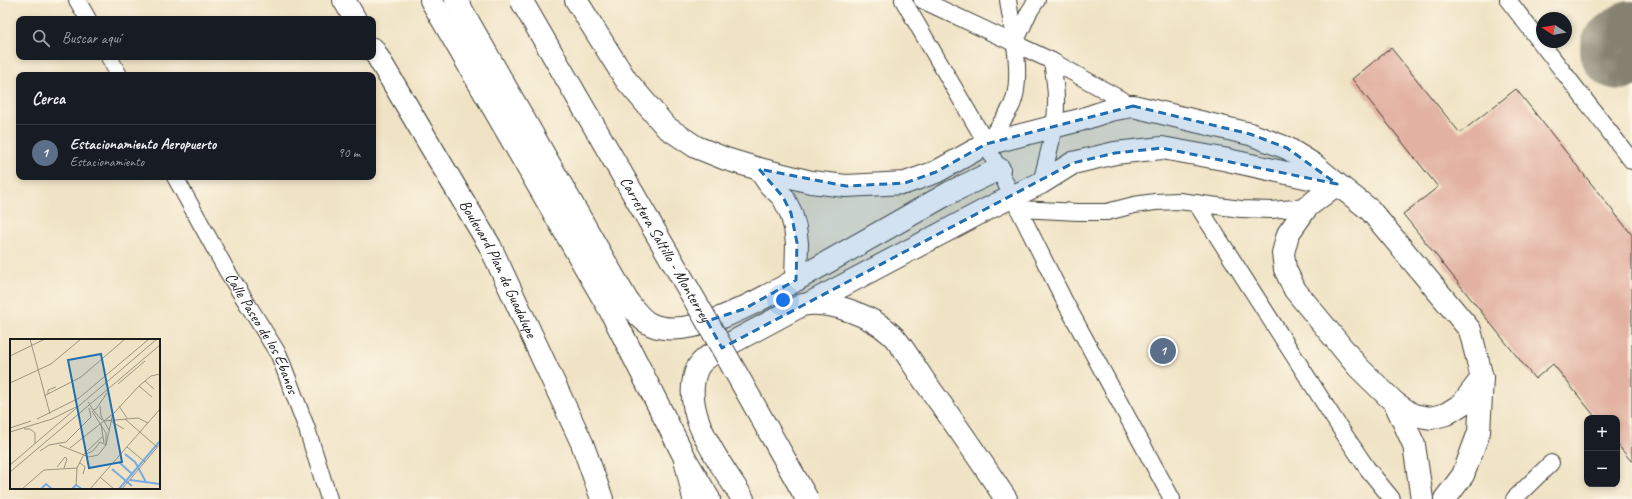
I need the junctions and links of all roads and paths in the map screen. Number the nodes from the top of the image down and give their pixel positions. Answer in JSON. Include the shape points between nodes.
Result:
{"nodes":[{"id":1,"x":77,"y":0,"type":"edge"},
{"id":2,"x":344,"y":0,"type":"edge"},
{"id":3,"x":432,"y":0,"type":"edge"},
{"id":4,"x":456,"y":0,"type":"edge"},
{"id":5,"x":521,"y":0,"type":"edge"},
{"id":6,"x":576,"y":0,"type":"edge"},
{"id":7,"x":903,"y":0,"type":"edge"},
{"id":8,"x":922,"y":0,"type":"edge"},
{"id":9,"x":1008,"y":0,"type":"edge"},
{"id":10,"x":1037,"y":0,"type":"edge"},
{"id":11,"x":1508,"y":0,"type":"edge"},
{"id":12,"x":86,"y":16,"type":"edge"},
{"id":13,"x":353,"y":16,"type":"edge"},
{"id":14,"x":1015,"y":43,"type":"junction"},
{"id":15,"x":376,"y":54,"type":"edge"},
{"id":16,"x":111,"y":60,"type":"edge"},
{"id":17,"x":1052,"y":61,"type":"junction"},
{"id":18,"x":117,"y":72,"type":"edge"},
{"id":19,"x":1133,"y":106,"type":"junction"},
{"id":20,"x":1054,"y":127,"type":"junction"},
{"id":21,"x":986,"y":144,"type":"junction"},
{"id":22,"x":1632,"y":161,"type":"edge"},
{"id":23,"x":759,"y":169,"type":"junction"},
{"id":24,"x":999,"y":169,"type":"junction"},
{"id":25,"x":177,"y":180,"type":"edge"},
{"id":26,"x":1041,"y":183,"type":"junction"},
{"id":27,"x":1337,"y":184,"type":"junction"},
{"id":28,"x":1016,"y":202,"type":"junction"},
{"id":29,"x":1196,"y":203,"type":"junction"},
{"id":30,"x":1307,"y":207,"type":"junction"},
{"id":31,"x":796,"y":280,"type":"junction"},
{"id":32,"x":812,"y":302,"type":"junction"},
{"id":33,"x":1482,"y":378,"type":"junction"},
{"id":34,"x":1395,"y":403,"type":"junction"},
{"id":35,"x":685,"y":458,"type":"junction"},
{"id":36,"x":1551,"y":463,"type":"dead end"},
{"id":37,"x":330,"y":499,"type":"edge"},
{"id":38,"x":602,"y":499,"type":"edge"},
{"id":39,"x":694,"y":499,"type":"edge"},
{"id":40,"x":709,"y":499,"type":"edge"},
{"id":41,"x":743,"y":499,"type":"edge"},
{"id":42,"x":807,"y":499,"type":"edge"},
{"id":43,"x":1006,"y":499,"type":"edge"},
{"id":44,"x":1172,"y":499,"type":"edge"},
{"id":45,"x":1392,"y":499,"type":"edge"},
{"id":46,"x":1422,"y":499,"type":"edge"},
{"id":47,"x":1445,"y":499,"type":"edge"},
{"id":48,"x":1514,"y":499,"type":"edge"}],
"edges":[{"from":1,"to":12,"type":"lane"},
{"from":2,"to":13,"type":"main road"},
{"from":3,"to":35,"type":"main road","via":[[610,310]]},
{"from":4,"to":31,"type":"main road","via":[[628,302],[639,317],[651,325],[663,328],[686,328],[744,309]]},
{"from":5,"to":42,"type":"main road","name":"Carretera Saltillo - Monterrey","bridge":true},
{"from":6,"to":23,"type":"main road","via":[[626,80],[666,127],[696,147]]},
{"from":7,"to":21,"type":"lane"},
{"from":8,"to":14,"type":"lane"},
{"from":9,"to":14,"type":"lane"},
{"from":10,"to":14,"type":"lane"},
{"from":11,"to":22,"type":"lane"},
{"from":14,"to":17,"type":"lane"},
{"from":14,"to":21,"type":"lane","via":[[1018,76],[1012,103],[1003,121]]},
{"from":15,"to":38,"type":"main road","name":"Boulevard Plan de Guadalupe","via":[[490,246],[582,443]]},
{"from":16,"to":18,"type":"lane"},
{"from":17,"to":19,"type":"lane"},
{"from":17,"to":20,"type":"lane","via":[[1056,83]]},
{"from":19,"to":20,"type":"main road","via":[[1110,110]]},
{"from":19,"to":27,"type":"main road","via":[[1250,134],[1287,148]]},
{"from":20,"to":21,"type":"main road"},
{"from":20,"to":26,"type":"lane"},
{"from":21,"to":23,"type":"main road","via":[[936,172],[904,183],[846,186],[811,182]]},
{"from":21,"to":24,"type":"lane"},
{"from":23,"to":31,"type":"main road","via":[[770,185],[783,197],[791,213],[797,243]]},
{"from":24,"to":28,"type":"lane"},
{"from":24,"to":31,"type":"main road","via":[[949,193]]},
{"from":25,"to":37,"type":"lane","name":"Calle Paseo de los Ebanos","via":[[227,271],[279,355]]},
{"from":26,"to":27,"type":"main road","via":[[1073,164],[1115,153],[1162,148]]},
{"from":26,"to":28,"type":"main road"},
{"from":27,"to":30,"type":"main road"},
{"from":27,"to":33,"type":"main road","via":[[1370,210],[1470,330]]},
{"from":28,"to":29,"type":"lane","via":[[1078,212],[1107,212],[1155,202]]},
{"from":28,"to":32,"type":"main road"},
{"from":28,"to":44,"type":"lane","via":[[1065,302]]},
{"from":29,"to":30,"type":"lane","via":[[1241,209]]},
{"from":29,"to":45,"type":"lane","via":[[1340,428]]},
{"from":30,"to":34,"type":"main road","via":[[1288,234],[1283,253],[1285,268],[1295,290],[1358,366]]},
{"from":32,"to":41,"type":"main road","via":[[720,349],[707,357],[698,368],[692,390],[694,411],[703,433]]},
{"from":32,"to":43,"type":"main road","via":[[866,316],[892,335]]},
{"from":33,"to":34,"type":"main road","via":[[1462,404],[1446,414],[1432,418],[1413,415]]},
{"from":33,"to":47,"type":"main road","via":[[1479,432],[1463,475]]},
{"from":34,"to":46,"type":"main road","via":[[1414,445]]},
{"from":35,"to":39,"type":"main road"},
{"from":35,"to":40,"type":"main road"},
{"from":36,"to":48,"type":"lane"}]}
